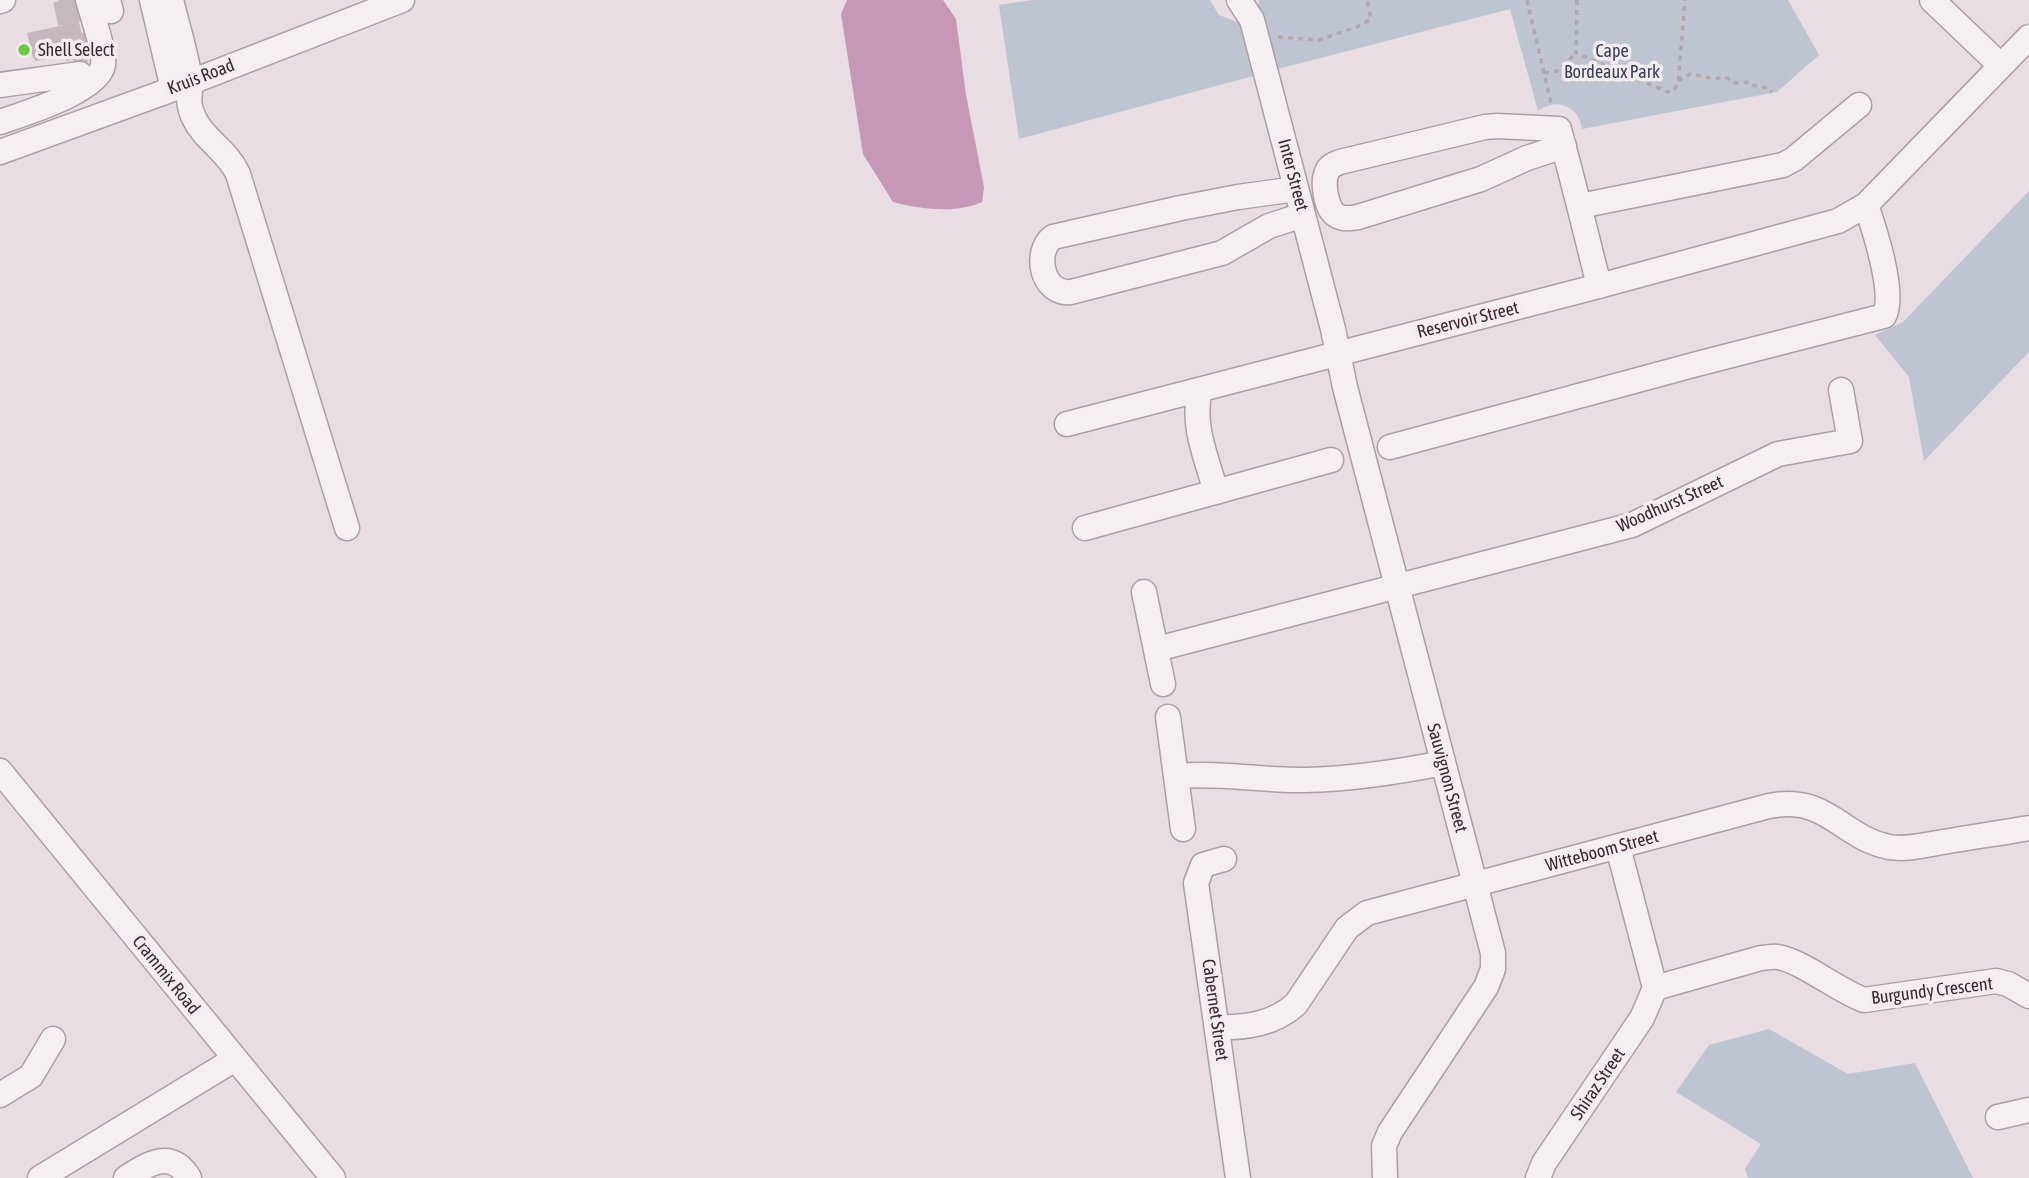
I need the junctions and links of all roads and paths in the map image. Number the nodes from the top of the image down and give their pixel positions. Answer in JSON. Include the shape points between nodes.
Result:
{"nodes":[{"id":1,"x":88,"y":0,"type":"edge"},
{"id":2,"x":152,"y":0,"type":"edge"},
{"id":3,"x":171,"y":0,"type":"edge"},
{"id":4,"x":401,"y":0,"type":"edge"},
{"id":5,"x":1239,"y":0,"type":"edge"},
{"id":6,"x":1367,"y":0,"type":"edge"},
{"id":7,"x":1527,"y":0,"type":"edge"},
{"id":8,"x":1577,"y":0,"type":"edge"},
{"id":9,"x":1685,"y":0,"type":"edge"},
{"id":10,"x":1932,"y":0,"type":"edge"},
{"id":11,"x":2029,"y":37,"type":"edge"},
{"id":12,"x":1271,"y":38,"type":"dead end"},
{"id":13,"x":1576,"y":53,"type":"junction"},
{"id":14,"x":2001,"y":66,"type":"junction"},
{"id":15,"x":1544,"y":73,"type":"junction"},
{"id":16,"x":80,"y":76,"type":"junction"},
{"id":17,"x":1678,"y":81,"type":"junction"},
{"id":18,"x":0,"y":85,"type":"edge"},
{"id":19,"x":183,"y":90,"type":"junction"},
{"id":20,"x":1772,"y":92,"type":"dead end"},
{"id":21,"x":1551,"y":102,"type":"dead end"},
{"id":22,"x":1859,"y":105,"type":"dead end"},
{"id":23,"x":0,"y":122,"type":"edge"},
{"id":24,"x":1561,"y":137,"type":"junction"},
{"id":25,"x":0,"y":152,"type":"edge"},
{"id":26,"x":1296,"y":189,"type":"junction"},
{"id":27,"x":1238,"y":197,"type":"junction"},
{"id":28,"x":1866,"y":205,"type":"junction"},
{"id":29,"x":1580,"y":206,"type":"junction"},
{"id":30,"x":1303,"y":215,"type":"junction"},
{"id":31,"x":1249,"y":237,"type":"junction"},
{"id":32,"x":1599,"y":286,"type":"junction"},
{"id":33,"x":1338,"y":354,"type":"junction"},
{"id":34,"x":1200,"y":390,"type":"junction"},
{"id":35,"x":1842,"y":390,"type":"dead end"},
{"id":36,"x":1066,"y":424,"type":"dead end"},
{"id":37,"x":1391,"y":447,"type":"dead end"},
{"id":38,"x":1331,"y":460,"type":"dead end"},
{"id":39,"x":1216,"y":492,"type":"junction"},
{"id":40,"x":346,"y":528,"type":"dead end"},
{"id":41,"x":1085,"y":528,"type":"dead end"},
{"id":42,"x":1397,"y":586,"type":"junction"},
{"id":43,"x":1144,"y":592,"type":"dead end"},
{"id":44,"x":1157,"y":649,"type":"junction"},
{"id":45,"x":1163,"y":684,"type":"dead end"},
{"id":46,"x":1168,"y":717,"type":"dead end"},
{"id":47,"x":1443,"y":764,"type":"junction"},
{"id":48,"x":0,"y":771,"type":"edge"},
{"id":49,"x":1177,"y":776,"type":"junction"},
{"id":50,"x":2029,"y":828,"type":"edge"},
{"id":51,"x":1184,"y":829,"type":"dead end"},
{"id":52,"x":1618,"y":847,"type":"junction"},
{"id":53,"x":1224,"y":859,"type":"dead end"},
{"id":54,"x":1475,"y":885,"type":"junction"},
{"id":55,"x":1655,"y":988,"type":"junction"},
{"id":56,"x":2029,"y":996,"type":"edge"},
{"id":57,"x":1217,"y":1027,"type":"junction"},
{"id":58,"x":52,"y":1039,"type":"dead end"},
{"id":59,"x":235,"y":1059,"type":"junction"},
{"id":60,"x":0,"y":1096,"type":"edge"},
{"id":61,"x":2029,"y":1110,"type":"edge"},
{"id":62,"x":1998,"y":1117,"type":"dead end"},
{"id":63,"x":40,"y":1178,"type":"edge"},
{"id":64,"x":126,"y":1178,"type":"edge"},
{"id":65,"x":189,"y":1178,"type":"edge"},
{"id":66,"x":333,"y":1178,"type":"edge"},
{"id":67,"x":1238,"y":1178,"type":"edge"},
{"id":68,"x":1385,"y":1178,"type":"edge"},
{"id":69,"x":1538,"y":1178,"type":"edge"}],
"edges":[{"from":1,"to":16,"type":"street","via":[[104,61],[100,73]]},
{"from":2,"to":19,"type":"street"},
{"from":3,"to":19,"type":"street"},
{"from":4,"to":19,"type":"street","name":"Kruis Road"},
{"from":5,"to":26,"type":"street","name":"Inter Street","via":[[1252,20]]},
{"from":6,"to":12,"type":"path","via":[[1371,19],[1359,26],[1319,40]]},
{"from":7,"to":15,"type":"path"},
{"from":8,"to":13,"type":"path"},
{"from":9,"to":17,"type":"path"},
{"from":10,"to":14,"type":"street"},
{"from":11,"to":14,"type":"street","name":"Reservoir Street"},
{"from":13,"to":15,"type":"path","via":[[1557,71]]},
{"from":13,"to":17,"type":"path","via":[[1668,92]]},
{"from":14,"to":28,"type":"street","name":"Reservoir Street"},
{"from":15,"to":21,"type":"path"},
{"from":16,"to":18,"type":"street"},
{"from":16,"to":23,"type":"street"},
{"from":17,"to":20,"type":"path","via":[[1690,74],[1726,77]]},
{"from":19,"to":25,"type":"street","name":"Kruis Road"},
{"from":19,"to":40,"type":"street","via":[[201,130],[238,174]]},
{"from":22,"to":29,"type":"street","via":[[1783,165]]},
{"from":24,"to":24,"type":"street","via":[[1485,127],[1340,162],[1326,173],[1330,209],[1337,216],[1358,217],[1481,179]]},
{"from":24,"to":29,"type":"street"},
{"from":26,"to":27,"type":"street"},
{"from":26,"to":30,"type":"street","name":"Inter Street"},
{"from":27,"to":31,"type":"street"},
{"from":27,"to":31,"type":"street","via":[[1053,237],[1046,242],[1043,265],[1055,290],[1071,292],[1222,253]]},
{"from":28,"to":32,"type":"street","name":"Reservoir Street","via":[[1838,221]]},
{"from":28,"to":37,"type":"street","via":[[1878,240],[1888,302],[1884,316],[1877,320]]},
{"from":29,"to":32,"type":"street"},
{"from":30,"to":31,"type":"street"},
{"from":30,"to":33,"type":"street","name":"Inter Street"},
{"from":32,"to":33,"type":"street","name":"Reservoir Street"},
{"from":33,"to":34,"type":"street","name":"Reservoir Street"},
{"from":33,"to":42,"type":"street","name":"Sauvignon Street"},
{"from":34,"to":36,"type":"street","name":"Reservoir Street"},
{"from":34,"to":39,"type":"street","via":[[1196,419]]},
{"from":35,"to":42,"type":"street","name":"Woodhurst Street","via":[[1850,441],[1778,454],[1632,525]]},
{"from":38,"to":39,"type":"street"},
{"from":39,"to":41,"type":"street"},
{"from":42,"to":44,"type":"street"},
{"from":42,"to":47,"type":"street","name":"Sauvignon Street"},
{"from":43,"to":44,"type":"street"},
{"from":44,"to":45,"type":"street"},
{"from":46,"to":49,"type":"street"},
{"from":47,"to":49,"type":"street","via":[[1312,780]]},
{"from":47,"to":54,"type":"street","name":"Sauvignon Street"},
{"from":48,"to":59,"type":"street","name":"Crammix Road"},
{"from":49,"to":51,"type":"street"},
{"from":50,"to":52,"type":"street","name":"Witteboom Street","via":[[1889,847],[1812,807],[1792,803]]},
{"from":52,"to":54,"type":"street","name":"Witteboom Street"},
{"from":52,"to":55,"type":"street"},
{"from":53,"to":57,"type":"street","name":"Cabernet Street","via":[[1203,865],[1196,883]]},
{"from":54,"to":57,"type":"street","name":"Witteboom Street","via":[[1367,913],[1347,928],[1287,1013],[1260,1024]]},
{"from":54,"to":68,"type":"street","name":"Sauvignon Street","via":[[1493,969],[1390,1132],[1384,1146]]},
{"from":55,"to":56,"type":"street","name":"Burgundy Crescent","via":[[1777,957],[1864,1000],[1996,981]]},
{"from":55,"to":69,"type":"street","name":"Shiraz Street","via":[[1642,1018]]},
{"from":57,"to":67,"type":"street","name":"Cabernet Street"},
{"from":58,"to":60,"type":"street","via":[[31,1076]]},
{"from":59,"to":63,"type":"street"},
{"from":59,"to":66,"type":"street","name":"Crammix Road"},
{"from":61,"to":62,"type":"street"},
{"from":64,"to":65,"type":"street","via":[[150,1163],[164,1161],[179,1166]]}]}
